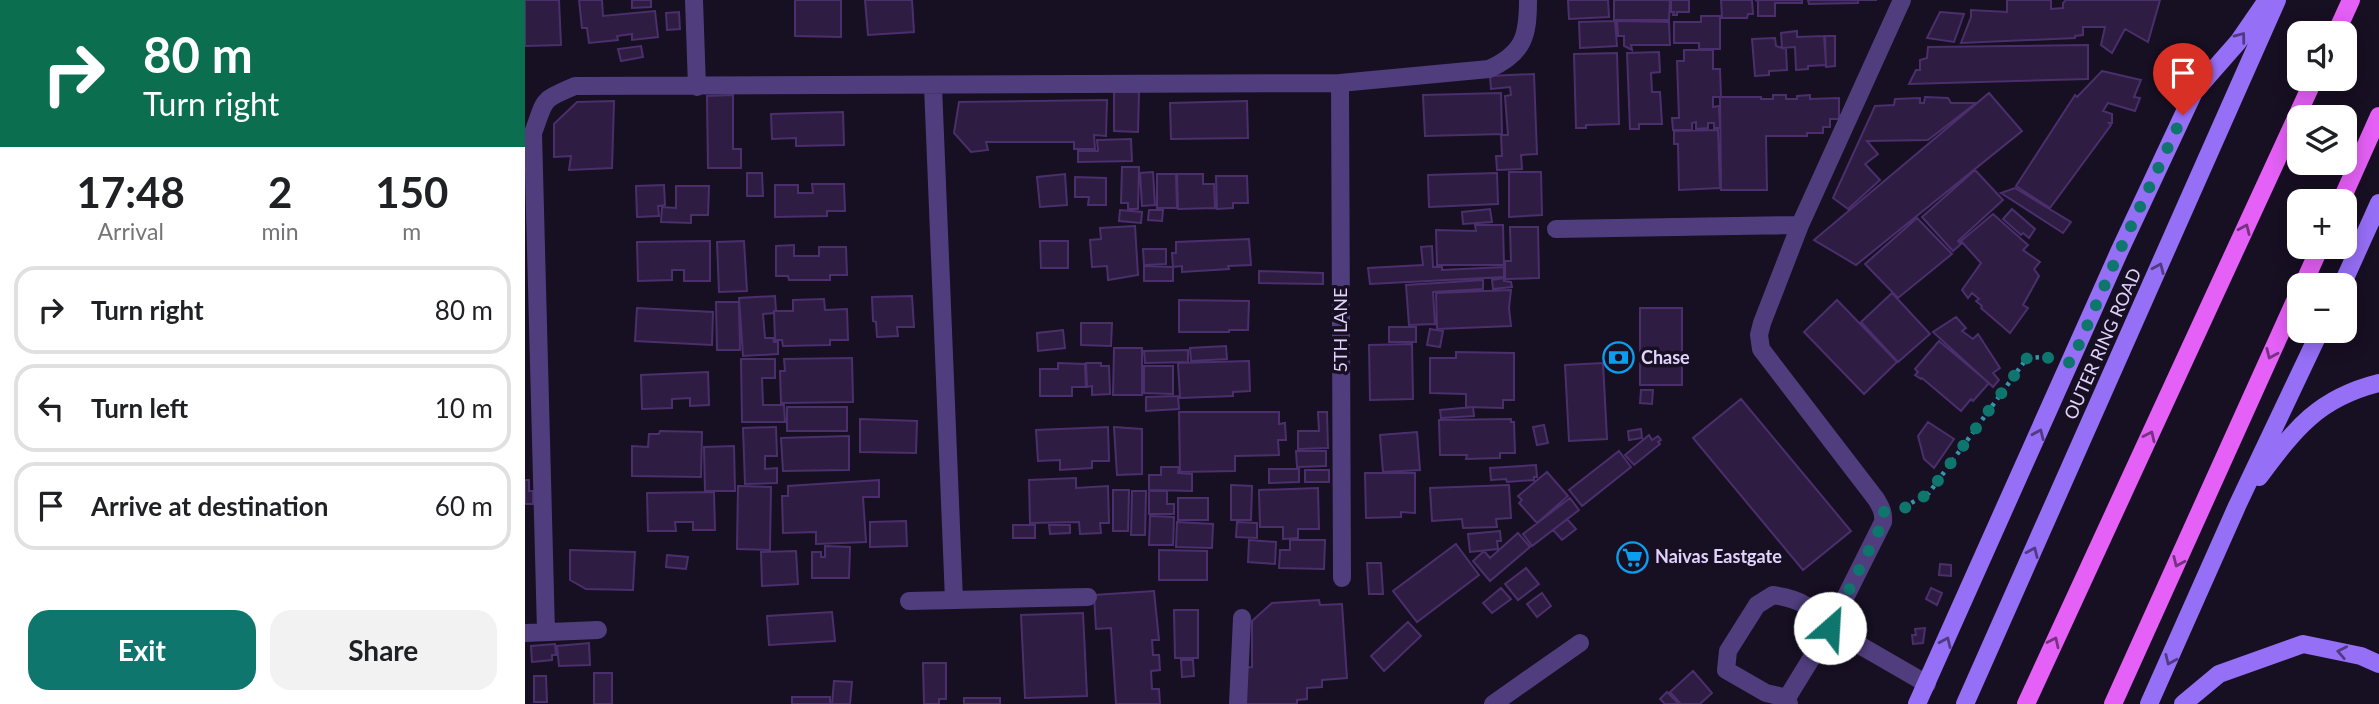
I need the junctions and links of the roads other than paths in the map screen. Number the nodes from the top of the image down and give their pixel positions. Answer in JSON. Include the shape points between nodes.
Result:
{"nodes":[{"id":1,"x":694,"y":0,"type":"edge"},
{"id":2,"x":1528,"y":0,"type":"edge"},
{"id":3,"x":1902,"y":0,"type":"edge"},
{"id":4,"x":2267,"y":0,"type":"edge"},
{"id":5,"x":2277,"y":0,"type":"edge"},
{"id":6,"x":2351,"y":0,"type":"edge"},
{"id":7,"x":2341,"y":21,"type":"edge"},
{"id":8,"x":1340,"y":83,"type":"junction"},
{"id":9,"x":697,"y":86,"type":"junction"},
{"id":10,"x":933,"y":86,"type":"junction"},
{"id":11,"x":2308,"y":91,"type":"edge"},
{"id":12,"x":2379,"y":116,"type":"edge"},
{"id":13,"x":2346,"y":189,"type":"edge"},
{"id":14,"x":2379,"y":204,"type":"edge"},
{"id":15,"x":1800,"y":225,"type":"junction"},
{"id":16,"x":1556,"y":229,"type":"dead end"},
{"id":17,"x":530,"y":256,"type":"edge"},
{"id":18,"x":2347,"y":273,"type":"edge"},
{"id":19,"x":2287,"y":319,"type":"edge"},
{"id":20,"x":2314,"y":343,"type":"edge"},
{"id":21,"x":2379,"y":383,"type":"edge"},
{"id":22,"x":2237,"y":506,"type":"junction"},
{"id":23,"x":1342,"y":578,"type":"dead end"},
{"id":24,"x":1088,"y":597,"type":"dead end"},
{"id":25,"x":954,"y":600,"type":"junction"},
{"id":26,"x":909,"y":601,"type":"dead end"},
{"id":27,"x":1242,"y":618,"type":"dead end"},
{"id":28,"x":1830,"y":628,"type":"junction"},
{"id":29,"x":598,"y":630,"type":"dead end"},
{"id":30,"x":547,"y":632,"type":"junction"},
{"id":31,"x":525,"y":633,"type":"edge"},
{"id":32,"x":1580,"y":643,"type":"dead end"},
{"id":33,"x":2379,"y":664,"type":"edge"},
{"id":34,"x":1927,"y":684,"type":"junction"},
{"id":35,"x":1788,"y":701,"type":"edge"},
{"id":36,"x":1238,"y":704,"type":"edge"},
{"id":37,"x":1493,"y":704,"type":"edge"},
{"id":38,"x":1917,"y":704,"type":"edge"},
{"id":39,"x":1965,"y":704,"type":"edge"},
{"id":40,"x":2026,"y":704,"type":"edge"},
{"id":41,"x":2113,"y":704,"type":"edge"},
{"id":42,"x":2150,"y":704,"type":"edge"},
{"id":43,"x":2183,"y":704,"type":"edge"}],
"edges":[{"from":1,"to":9,"type":"street"},
{"from":2,"to":8,"type":"street","via":[[1524,40],[1505,62],[1489,69]]},
{"from":3,"to":15,"type":"street"},
{"from":34,"to":4,"type":"main road","one_way":true,"via":[[2194,92],[2238,43]]},
{"from":39,"to":5,"type":"main road","name":"OUTER RING ROAD","one_way":true},
{"from":6,"to":7,"type":"main road"},
{"from":8,"to":10,"type":"street"},
{"from":8,"to":23,"type":"street","name":"5TH LANE"},
{"from":9,"to":10,"type":"street"},
{"from":9,"to":17,"type":"street","via":[[575,86],[541,105],[533,133]]},
{"from":10,"to":25,"type":"street"},
{"from":40,"to":11,"type":"main road","one_way":true},
{"from":12,"to":13,"type":"main road"},
{"from":14,"to":18,"type":"main road"},
{"from":15,"to":16,"type":"street"},
{"from":15,"to":28,"type":"street","via":[[1762,323],[1761,349],[1883,512],[1883,522]]},
{"from":17,"to":30,"type":"street"},
{"from":19,"to":41,"type":"main road","one_way":true},
{"from":20,"to":22,"type":"main road"},
{"from":21,"to":22,"type":"main road","via":[[2354,389],[2303,422]]},
{"from":22,"to":42,"type":"main road","one_way":true},
{"from":24,"to":25,"type":"street"},
{"from":25,"to":26,"type":"street"},
{"from":27,"to":36,"type":"street"},
{"from":28,"to":34,"type":"street"},
{"from":28,"to":35,"type":"street"},
{"from":28,"to":35,"type":"street","via":[[1795,598],[1773,595],[1757,605],[1728,651],[1725,670]]},
{"from":29,"to":30,"type":"street"},
{"from":30,"to":31,"type":"street"},
{"from":32,"to":37,"type":"street"},
{"from":33,"to":43,"type":"main road","one_way":true,"via":[[2303,645],[2219,674]]},
{"from":34,"to":38,"type":"main road"}]}
